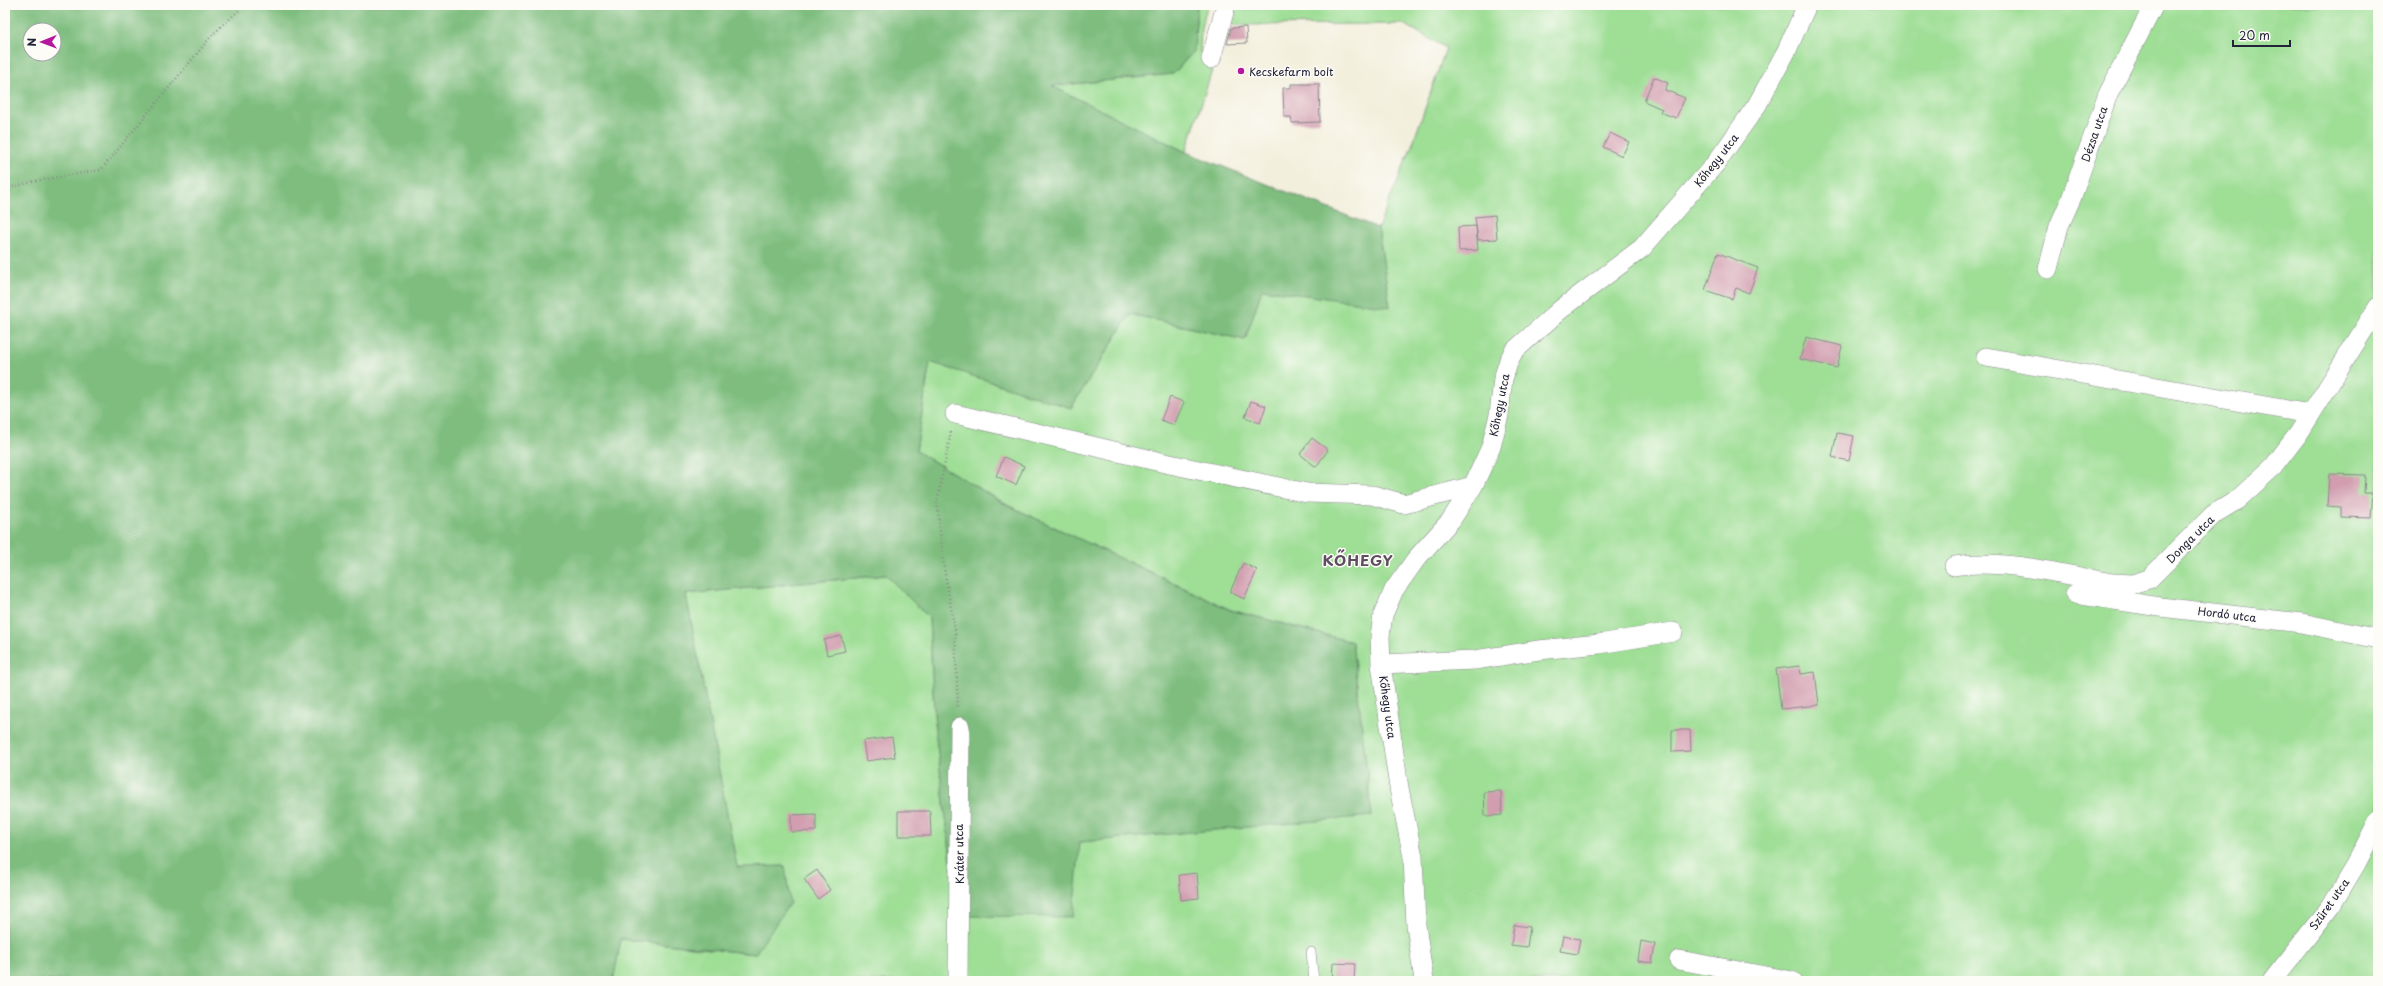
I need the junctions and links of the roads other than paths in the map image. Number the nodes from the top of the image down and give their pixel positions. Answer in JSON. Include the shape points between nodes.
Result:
{"nodes":[{"id":1,"x":1226,"y":5,"type":"edge"},
{"id":2,"x":1807,"y":5,"type":"edge"},
{"id":3,"x":2154,"y":5,"type":"edge"},
{"id":4,"x":1211,"y":59,"type":"dead end"},
{"id":5,"x":2048,"y":269,"type":"dead end"},
{"id":6,"x":2378,"y":307,"type":"edge"},
{"id":7,"x":1986,"y":357,"type":"dead end"},
{"id":8,"x":955,"y":414,"type":"road end"},
{"id":9,"x":2310,"y":414,"type":"junction"},
{"id":10,"x":1473,"y":486,"type":"junction"},
{"id":11,"x":1954,"y":566,"type":"dead end"},
{"id":12,"x":2112,"y":591,"type":"junction"},
{"id":13,"x":2076,"y":594,"type":"dead end"},
{"id":14,"x":1673,"y":632,"type":"dead end"},
{"id":15,"x":2378,"y":639,"type":"edge"},
{"id":16,"x":1381,"y":664,"type":"junction"},
{"id":17,"x":960,"y":727,"type":"road end"},
{"id":18,"x":2378,"y":821,"type":"edge"},
{"id":19,"x":1311,"y":952,"type":"dead end"},
{"id":20,"x":1679,"y":960,"type":"dead end"},
{"id":21,"x":958,"y":981,"type":"edge"},
{"id":22,"x":1314,"y":981,"type":"edge"},
{"id":23,"x":1424,"y":981,"type":"edge"},
{"id":24,"x":1792,"y":981,"type":"edge"},
{"id":25,"x":2272,"y":981,"type":"edge"}],
"edges":[{"from":1,"to":4,"type":"street"},
{"from":2,"to":10,"type":"street","name":"Kőhegy utca","via":[[1787,50],[1757,105],[1716,163],[1642,248],[1560,310],[1514,351],[1508,360],[1491,446]]},
{"from":3,"to":5,"type":"street","name":"Dézsa utca","via":[[2108,94],[2072,199],[2059,226]]},
{"from":6,"to":9,"type":"street","name":"Donga utca"},
{"from":7,"to":9,"type":"street"},
{"from":8,"to":10,"type":"street","via":[[1307,493],[1372,495],[1404,504]]},
{"from":9,"to":12,"type":"street","name":"Donga utca","via":[[2272,468],[2237,500],[2214,514],[2149,579]]},
{"from":10,"to":16,"type":"street","name":"Kőhegy utca","via":[[1451,520],[1416,559],[1394,590],[1383,615],[1380,636]]},
{"from":11,"to":12,"type":"street","name":"Donga utca","via":[[1968,563],[1997,565]]},
{"from":12,"to":13,"type":"street","name":"Hordó utca"},
{"from":12,"to":15,"type":"street","name":"Hordó utca","via":[[2160,607],[2302,623]]},
{"from":14,"to":16,"type":"street","via":[[1475,660]]},
{"from":16,"to":23,"type":"street","name":"Kőhegy utca","via":[[1399,788],[1413,857],[1416,925]]},
{"from":17,"to":21,"type":"street","name":"Kráter utca"},
{"from":18,"to":25,"type":"street","name":"Szüret utca","via":[[2331,906]]},
{"from":19,"to":22,"type":"lane"},
{"from":20,"to":24,"type":"street"}]}
